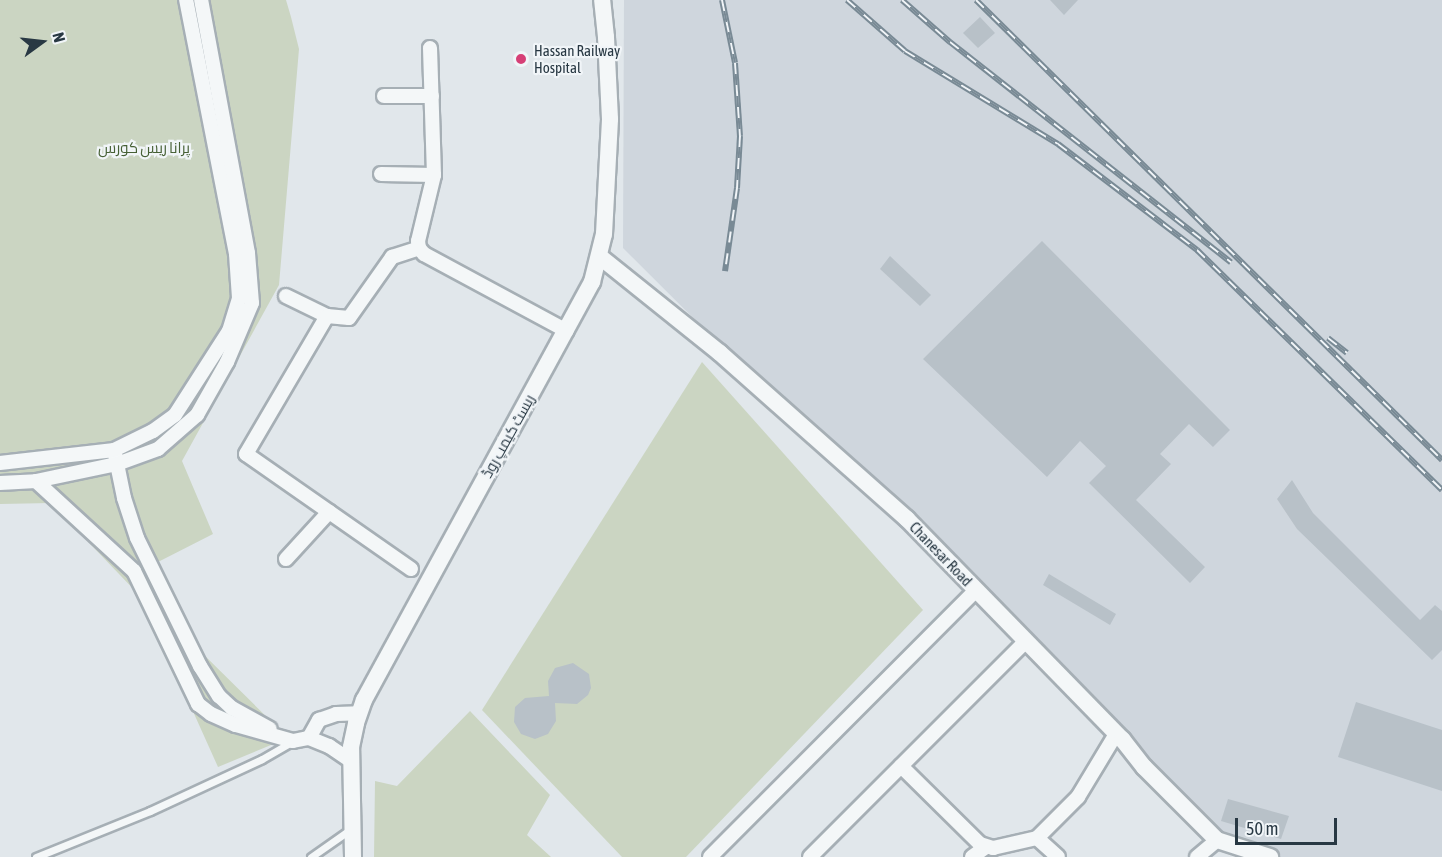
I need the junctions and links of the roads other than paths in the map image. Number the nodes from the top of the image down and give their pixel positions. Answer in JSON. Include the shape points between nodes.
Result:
{"nodes":[{"id":1,"x":186,"y":0,"type":"edge"},
{"id":2,"x":201,"y":0,"type":"edge"},
{"id":3,"x":602,"y":0,"type":"edge"},
{"id":4,"x":430,"y":48,"type":"dead end"},
{"id":5,"x":384,"y":96,"type":"dead end"},
{"id":6,"x":432,"y":96,"type":"junction"},
{"id":7,"x":381,"y":174,"type":"dead end"},
{"id":8,"x":434,"y":175,"type":"junction"},
{"id":9,"x":419,"y":248,"type":"junction"},
{"id":10,"x":598,"y":256,"type":"junction"},
{"id":11,"x":286,"y":296,"type":"dead end"},
{"id":12,"x":327,"y":316,"type":"junction"},
{"id":13,"x":567,"y":331,"type":"junction"},
{"id":14,"x":116,"y":457,"type":"junction"},
{"id":15,"x":0,"y":463,"type":"edge"},
{"id":16,"x":36,"y":480,"type":"junction"},
{"id":17,"x":0,"y":483,"type":"edge"},
{"id":18,"x":329,"y":512,"type":"junction"},
{"id":19,"x":286,"y":559,"type":"dead end"},
{"id":20,"x":411,"y":569,"type":"dead end"},
{"id":21,"x":976,"y":591,"type":"junction"},
{"id":22,"x":1025,"y":642,"type":"junction"},
{"id":23,"x":359,"y":712,"type":"junction"},
{"id":24,"x":1116,"y":734,"type":"junction"},
{"id":25,"x":309,"y":738,"type":"junction"},
{"id":26,"x":293,"y":741,"type":"junction"},
{"id":27,"x":351,"y":761,"type":"junction"},
{"id":28,"x":901,"y":766,"type":"junction"},
{"id":29,"x":352,"y":828,"type":"junction"},
{"id":30,"x":1037,"y":838,"type":"junction"},
{"id":31,"x":1217,"y":840,"type":"junction"},
{"id":32,"x":986,"y":847,"type":"junction"},
{"id":33,"x":36,"y":857,"type":"edge"},
{"id":34,"x":311,"y":857,"type":"edge"},
{"id":35,"x":353,"y":857,"type":"edge"},
{"id":36,"x":710,"y":857,"type":"edge"},
{"id":37,"x":810,"y":857,"type":"edge"},
{"id":38,"x":972,"y":857,"type":"edge"},
{"id":39,"x":1058,"y":857,"type":"edge"},
{"id":40,"x":1197,"y":857,"type":"edge"},
{"id":41,"x":1270,"y":857,"type":"edge"}],
"edges":[{"from":1,"to":14,"type":"street","via":[[236,254],[239,298],[229,331],[175,416]]},
{"from":2,"to":14,"type":"street","via":[[248,253],[252,303],[227,362],[197,415],[158,449]]},
{"from":3,"to":10,"type":"street","name":"ریسٹ کیمپ روڈ","via":[[610,119],[604,234]]},
{"from":4,"to":6,"type":"street"},
{"from":5,"to":6,"type":"street"},
{"from":6,"to":8,"type":"street"},
{"from":7,"to":8,"type":"street"},
{"from":8,"to":9,"type":"street","via":[[417,241]]},
{"from":9,"to":12,"type":"street","via":[[392,257],[349,318]]},
{"from":9,"to":13,"type":"street"},
{"from":10,"to":13,"type":"street","name":"ریسٹ کیمپ روڈ","via":[[592,282]]},
{"from":10,"to":21,"type":"street","name":"Chanesar Road","via":[[729,361],[907,519]]},
{"from":11,"to":12,"type":"street"},
{"from":12,"to":18,"type":"street","via":[[246,454]]},
{"from":13,"to":23,"type":"street","name":"ریسٹ کیمپ روڈ"},
{"from":14,"to":15,"type":"street"},
{"from":14,"to":16,"type":"street"},
{"from":14,"to":26,"type":"street","via":[[137,538],[200,666],[219,696],[232,708]]},
{"from":16,"to":17,"type":"street"},
{"from":16,"to":26,"type":"street","via":[[134,571],[198,704],[236,725]]},
{"from":18,"to":19,"type":"street"},
{"from":18,"to":20,"type":"street"},
{"from":21,"to":22,"type":"street","name":"Chanesar Road"},
{"from":21,"to":36,"type":"street"},
{"from":22,"to":24,"type":"street","name":"Chanesar Road"},
{"from":22,"to":28,"type":"street"},
{"from":23,"to":25,"type":"street","via":[[319,720]]},
{"from":23,"to":27,"type":"street","name":"ریسٹ کیمپ روڈ"},
{"from":24,"to":30,"type":"street","via":[[1078,797]]},
{"from":24,"to":31,"type":"street","name":"Chanesar Road","via":[[1144,768]]},
{"from":25,"to":26,"type":"street"},
{"from":25,"to":27,"type":"street"},
{"from":26,"to":33,"type":"lane","via":[[150,811]]},
{"from":27,"to":29,"type":"street","name":"ریسٹ کیمپ روڈ"},
{"from":28,"to":32,"type":"street"},
{"from":28,"to":37,"type":"street"},
{"from":29,"to":34,"type":"lane"},
{"from":29,"to":35,"type":"street","name":"ریسٹ کیمپ روڈ"},
{"from":30,"to":32,"type":"street"},
{"from":30,"to":39,"type":"street"},
{"from":31,"to":40,"type":"street"},
{"from":31,"to":41,"type":"street","name":"Chanesar Road"},
{"from":32,"to":38,"type":"street"}]}
